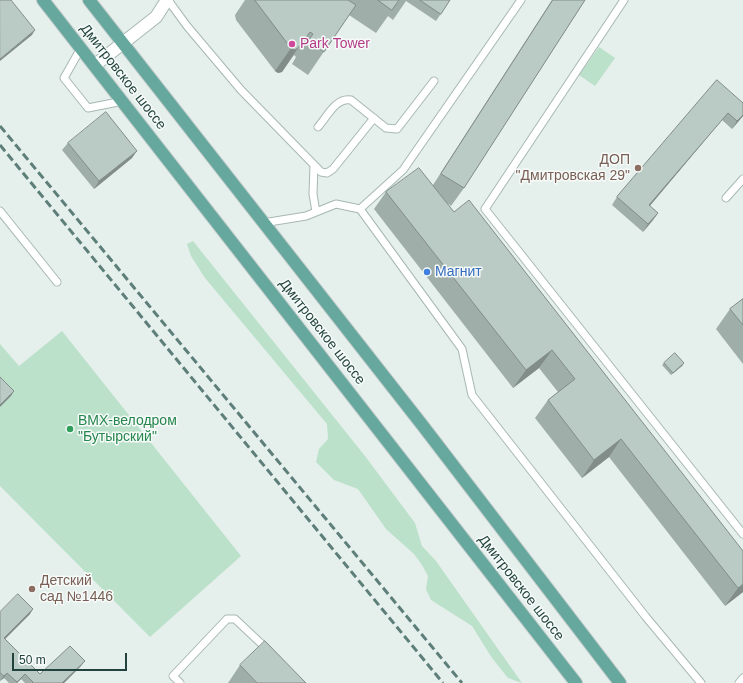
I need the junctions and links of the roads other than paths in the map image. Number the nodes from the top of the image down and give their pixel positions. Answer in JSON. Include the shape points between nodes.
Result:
{"nodes":[{"id":1,"x":43,"y":0,"type":"edge"},
{"id":2,"x":88,"y":0,"type":"edge"},
{"id":3,"x":168,"y":0,"type":"edge"},
{"id":4,"x":521,"y":0,"type":"edge"},
{"id":5,"x":624,"y":0,"type":"edge"},
{"id":6,"x":123,"y":43,"type":"junction"},
{"id":7,"x":81,"y":48,"type":"junction"},
{"id":8,"x":95,"y":65,"type":"junction"},
{"id":9,"x":434,"y":81,"type":"dead end"},
{"id":10,"x":123,"y":101,"type":"junction"},
{"id":11,"x":374,"y":118,"type":"junction"},
{"id":12,"x":318,"y":127,"type":"dead end"},
{"id":13,"x":314,"y":165,"type":"junction"},
{"id":14,"x":743,"y":179,"type":"edge"},
{"id":15,"x":726,"y":198,"type":"dead end"},
{"id":16,"x":360,"y":209,"type":"junction"},
{"id":17,"x":0,"y":211,"type":"edge"},
{"id":18,"x":316,"y":212,"type":"junction"},
{"id":19,"x":263,"y":223,"type":"junction"},
{"id":20,"x":57,"y":282,"type":"dead end"},
{"id":21,"x":743,"y":534,"type":"edge"},
{"id":22,"x":275,"y":656,"type":"edge"},
{"id":23,"x":743,"y":678,"type":"edge"},
{"id":24,"x":180,"y":683,"type":"edge"},
{"id":25,"x":576,"y":683,"type":"edge"},
{"id":26,"x":620,"y":683,"type":"edge"},
{"id":27,"x":701,"y":683,"type":"edge"},
{"id":28,"x":739,"y":683,"type":"edge"}],
"edges":[{"from":1,"to":7,"type":"main road","name":"Дмитровское шоссе"},
{"from":2,"to":6,"type":"main road","name":"Дмитровское шоссе"},
{"from":3,"to":6,"type":"street","via":[[156,17]]},
{"from":3,"to":13,"type":"lane","via":[[240,90]]},
{"from":4,"to":16,"type":"lane","via":[[405,173]]},
{"from":5,"to":21,"type":"lane","via":[[482,210]]},
{"from":6,"to":8,"type":"street"},
{"from":6,"to":19,"type":"main road","name":"Дмитровское шоссе"},
{"from":7,"to":8,"type":"main road","name":"Дмитровское шоссе"},
{"from":7,"to":10,"type":"lane","via":[[64,78],[88,108]]},
{"from":8,"to":10,"type":"main road","name":"Дмитровское шоссе"},
{"from":9,"to":11,"type":"lane","via":[[397,129],[390,130]]},
{"from":10,"to":25,"type":"main road","name":"Дмитровское шоссе"},
{"from":11,"to":12,"type":"lane","via":[[352,100],[344,100],[337,104]]},
{"from":11,"to":13,"type":"lane","via":[[330,172],[321,172]]},
{"from":13,"to":18,"type":"lane","via":[[313,194]]},
{"from":14,"to":15,"type":"lane"},
{"from":16,"to":18,"type":"lane","via":[[336,204]]},
{"from":16,"to":27,"type":"lane","via":[[462,348],[472,395]]},
{"from":17,"to":20,"type":"lane"},
{"from":18,"to":19,"type":"lane"},
{"from":19,"to":26,"type":"main road","name":"Дмитровское шоссе"},
{"from":22,"to":24,"type":"lane","via":[[236,619],[227,619],[173,676]]},
{"from":23,"to":28,"type":"lane"}]}
